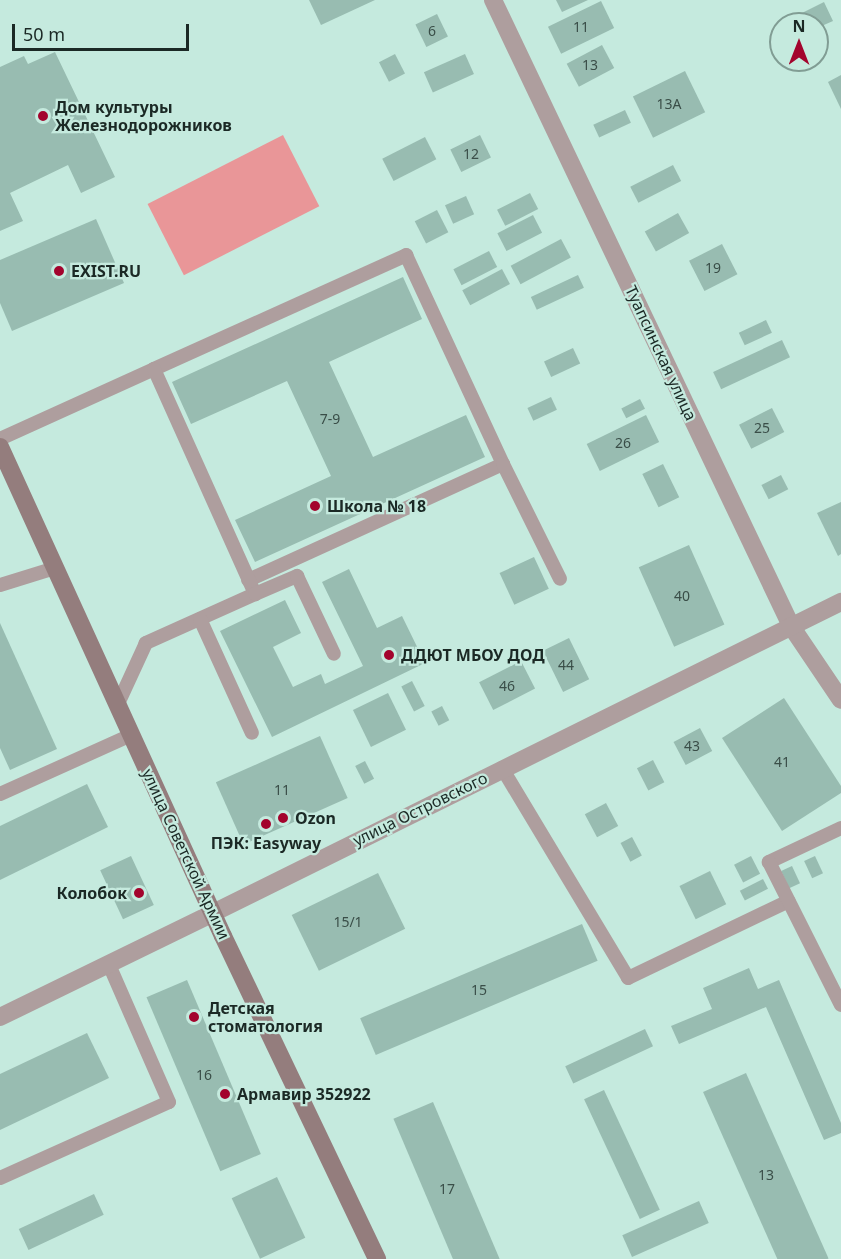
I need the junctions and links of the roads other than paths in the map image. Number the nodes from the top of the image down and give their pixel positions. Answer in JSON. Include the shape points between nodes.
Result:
{"nodes":[{"id":1,"x":493,"y":0,"type":"edge"},
{"id":2,"x":154,"y":369,"type":"junction"},
{"id":3,"x":0,"y":439,"type":"edge"},
{"id":4,"x":0,"y":447,"type":"edge"},
{"id":5,"x":503,"y":464,"type":"junction"},
{"id":6,"x":55,"y":568,"type":"junction"},
{"id":7,"x":560,"y":579,"type":"dead end"},
{"id":8,"x":248,"y":580,"type":"junction"},
{"id":9,"x":0,"y":585,"type":"edge"},
{"id":10,"x":255,"y":594,"type":"junction"},
{"id":11,"x":841,"y":602,"type":"edge"},
{"id":12,"x":200,"y":619,"type":"junction"},
{"id":13,"x":791,"y":626,"type":"junction"},
{"id":14,"x":334,"y":654,"type":"dead end"},
{"id":15,"x":841,"y":700,"type":"edge"},
{"id":16,"x":117,"y":705,"type":"junction"},
{"id":17,"x":252,"y":733,"type":"dead end"},
{"id":18,"x":131,"y":735,"type":"junction"},
{"id":19,"x":502,"y":768,"type":"junction"},
{"id":20,"x":0,"y":794,"type":"edge"},
{"id":21,"x":841,"y":828,"type":"edge"},
{"id":22,"x":789,"y":901,"type":"junction"},
{"id":23,"x":213,"y":913,"type":"junction"},
{"id":24,"x":111,"y":967,"type":"junction"},
{"id":25,"x":841,"y":1005,"type":"edge"},
{"id":26,"x":0,"y":1017,"type":"edge"},
{"id":27,"x":0,"y":1178,"type":"edge"},
{"id":28,"x":377,"y":1259,"type":"edge"}],
"edges":[{"from":1,"to":13,"type":"street","name":"Туапсинская улица"},
{"from":2,"to":3,"type":"lane"},
{"from":2,"to":5,"type":"lane","via":[[406,255]]},
{"from":2,"to":8,"type":"lane"},
{"from":4,"to":6,"type":"main road","name":"улица Советской Армии"},
{"from":5,"to":7,"type":"lane"},
{"from":5,"to":8,"type":"lane"},
{"from":6,"to":9,"type":"lane"},
{"from":6,"to":16,"type":"main road","name":"улица Советской Армии"},
{"from":8,"to":10,"type":"lane"},
{"from":10,"to":12,"type":"lane"},
{"from":10,"to":14,"type":"lane","via":[[297,576]]},
{"from":11,"to":13,"type":"street","name":"улица Островского"},
{"from":12,"to":16,"type":"lane","via":[[146,643]]},
{"from":12,"to":17,"type":"lane"},
{"from":13,"to":15,"type":"street","name":"Туапсинская улица"},
{"from":13,"to":19,"type":"street","name":"улица Островского"},
{"from":16,"to":18,"type":"main road","name":"улица Советской Армии"},
{"from":18,"to":20,"type":"lane"},
{"from":18,"to":23,"type":"main road","name":"улица Советской Армии"},
{"from":19,"to":22,"type":"lane","via":[[628,978]]},
{"from":19,"to":23,"type":"street","name":"улица Островского"},
{"from":21,"to":22,"type":"lane","via":[[769,862]]},
{"from":22,"to":25,"type":"lane"},
{"from":23,"to":24,"type":"street","name":"улица Островского"},
{"from":23,"to":28,"type":"main road","name":"улица Советской Армии"},
{"from":24,"to":26,"type":"street","name":"улица Островского"},
{"from":24,"to":27,"type":"lane","via":[[170,1102]]}]}
